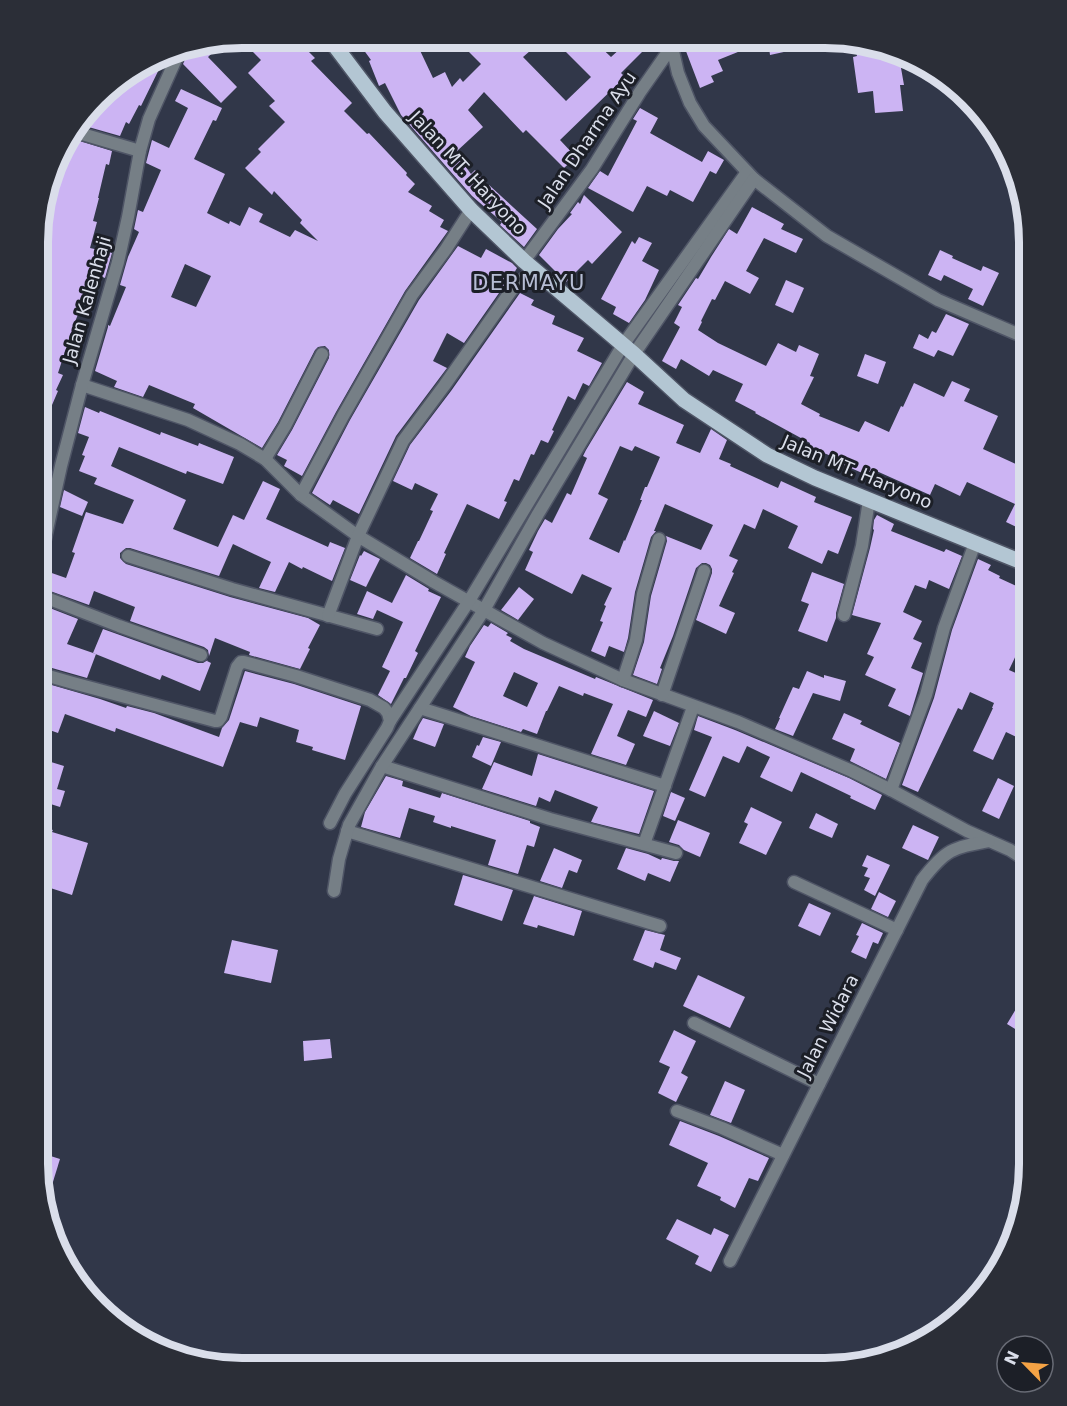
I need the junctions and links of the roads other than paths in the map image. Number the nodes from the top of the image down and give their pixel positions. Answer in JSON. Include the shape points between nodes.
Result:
{"nodes":[{"id":1,"x":337,"y":48,"type":"edge"},
{"id":2,"x":671,"y":48,"type":"edge"},
{"id":3,"x":676,"y":48,"type":"edge"},
{"id":4,"x":175,"y":61,"type":"edge"},
{"id":5,"x":81,"y":134,"type":"edge"},
{"id":6,"x":140,"y":151,"type":"junction"},
{"id":7,"x":750,"y":176,"type":"junction"},
{"id":8,"x":471,"y":210,"type":"junction"},
{"id":9,"x":529,"y":265,"type":"junction"},
{"id":10,"x":1019,"y":335,"type":"edge"},
{"id":11,"x":629,"y":350,"type":"junction"},
{"id":12,"x":321,"y":354,"type":"dead end"},
{"id":13,"x":82,"y":385,"type":"junction"},
{"id":14,"x":265,"y":459,"type":"junction"},
{"id":15,"x":302,"y":495,"type":"junction"},
{"id":16,"x":869,"y":500,"type":"junction"},
{"id":17,"x":48,"y":525,"type":"edge"},
{"id":18,"x":358,"y":536,"type":"junction"},
{"id":19,"x":658,"y":539,"type":"dead end"},
{"id":20,"x":975,"y":543,"type":"junction"},
{"id":21,"x":128,"y":556,"type":"dead end"},
{"id":22,"x":1019,"y":561,"type":"edge"},
{"id":23,"x":704,"y":572,"type":"dead end"},
{"id":24,"x":48,"y":598,"type":"edge"},
{"id":25,"x":469,"y":601,"type":"junction"},
{"id":26,"x":484,"y":610,"type":"junction"},
{"id":27,"x":844,"y":615,"type":"dead end"},
{"id":28,"x":328,"y":616,"type":"junction"},
{"id":29,"x":377,"y":629,"type":"dead end"},
{"id":30,"x":201,"y":655,"type":"dead end"},
{"id":31,"x":48,"y":676,"type":"edge"},
{"id":32,"x":623,"y":680,"type":"junction"},
{"id":33,"x":662,"y":695,"type":"junction"},
{"id":34,"x":693,"y":707,"type":"junction"},
{"id":35,"x":420,"y":708,"type":"junction"},
{"id":36,"x":390,"y":721,"type":"junction"},
{"id":37,"x":382,"y":766,"type":"junction"},
{"id":38,"x":665,"y":786,"type":"junction"},
{"id":39,"x":891,"y":790,"type":"junction"},
{"id":40,"x":330,"y":823,"type":"dead end"},
{"id":41,"x":347,"y":831,"type":"junction"},
{"id":42,"x":989,"y":841,"type":"junction"},
{"id":43,"x":644,"y":844,"type":"junction"},
{"id":44,"x":676,"y":853,"type":"dead end"},
{"id":45,"x":1019,"y":856,"type":"edge"},
{"id":46,"x":794,"y":882,"type":"dead end"},
{"id":47,"x":334,"y":891,"type":"dead end"},
{"id":48,"x":660,"y":926,"type":"dead end"},
{"id":49,"x":897,"y":930,"type":"junction"},
{"id":50,"x":694,"y":1023,"type":"dead end"},
{"id":51,"x":819,"y":1084,"type":"junction"},
{"id":52,"x":677,"y":1111,"type":"dead end"},
{"id":53,"x":783,"y":1155,"type":"junction"},
{"id":54,"x":730,"y":1261,"type":"dead end"}],
"edges":[{"from":1,"to":8,"type":"main road","name":"Jalan MT. Haryono","via":[[385,112]]},
{"from":2,"to":9,"type":"street","name":"Jalan Dharma Ayu"},
{"from":3,"to":7,"type":"street","via":[[678,73],[690,103],[704,126]]},
{"from":4,"to":6,"type":"street","name":"Jalan Kalenhaji","via":[[149,119]]},
{"from":5,"to":6,"type":"street"},
{"from":6,"to":13,"type":"street","name":"Jalan Kalenhaji","via":[[118,262]]},
{"from":7,"to":10,"type":"street","via":[[827,236],[938,300]]},
{"from":7,"to":11,"type":"street"},
{"from":8,"to":9,"type":"main road","name":"Jalan MT. Haryono"},
{"from":8,"to":15,"type":"street","via":[[412,295]]},
{"from":9,"to":11,"type":"main road","name":"Jalan MT. Haryono"},
{"from":9,"to":18,"type":"street","name":"Jalan Dharma Ayu","via":[[403,441]]},
{"from":11,"to":16,"type":"main road","name":"Jalan MT. Haryono","via":[[684,400],[767,455]]},
{"from":11,"to":25,"type":"street"},
{"from":11,"to":26,"type":"street"},
{"from":12,"to":14,"type":"street"},
{"from":13,"to":14,"type":"street","via":[[188,420]]},
{"from":13,"to":17,"type":"street","name":"Jalan Kalenhaji"},
{"from":14,"to":15,"type":"street"},
{"from":15,"to":18,"type":"street"},
{"from":16,"to":20,"type":"main road","name":"Jalan MT. Haryono"},
{"from":16,"to":27,"type":"street"},
{"from":18,"to":25,"type":"street"},
{"from":18,"to":28,"type":"street","name":"Jalan Dharma Ayu"},
{"from":19,"to":32,"type":"street"},
{"from":20,"to":22,"type":"main road","name":"Jalan MT. Haryono"},
{"from":20,"to":39,"type":"street"},
{"from":21,"to":28,"type":"street"},
{"from":23,"to":33,"type":"street"},
{"from":24,"to":30,"type":"street"},
{"from":25,"to":26,"type":"street"},
{"from":25,"to":36,"type":"street"},
{"from":26,"to":32,"type":"street"},
{"from":26,"to":35,"type":"street"},
{"from":28,"to":29,"type":"street"},
{"from":31,"to":36,"type":"street","via":[[218,721],[240,662],[248,662],[370,700],[384,708]]},
{"from":32,"to":33,"type":"street"},
{"from":33,"to":34,"type":"street"},
{"from":34,"to":38,"type":"street"},
{"from":34,"to":39,"type":"street","via":[[804,749]]},
{"from":35,"to":37,"type":"street"},
{"from":35,"to":38,"type":"street"},
{"from":36,"to":40,"type":"street"},
{"from":37,"to":41,"type":"street"},
{"from":37,"to":43,"type":"street"},
{"from":38,"to":43,"type":"street"},
{"from":39,"to":42,"type":"street"},
{"from":41,"to":47,"type":"street"},
{"from":41,"to":48,"type":"street"},
{"from":42,"to":45,"type":"street"},
{"from":42,"to":49,"type":"street","name":"Jalan Widara","via":[[959,847],[935,863]]},
{"from":43,"to":44,"type":"street"},
{"from":46,"to":49,"type":"street"},
{"from":49,"to":51,"type":"street","name":"Jalan Widara"},
{"from":50,"to":51,"type":"street"},
{"from":51,"to":53,"type":"street","name":"Jalan Widara"},
{"from":52,"to":53,"type":"street"},
{"from":53,"to":54,"type":"street","name":"Jalan Widara"}]}
